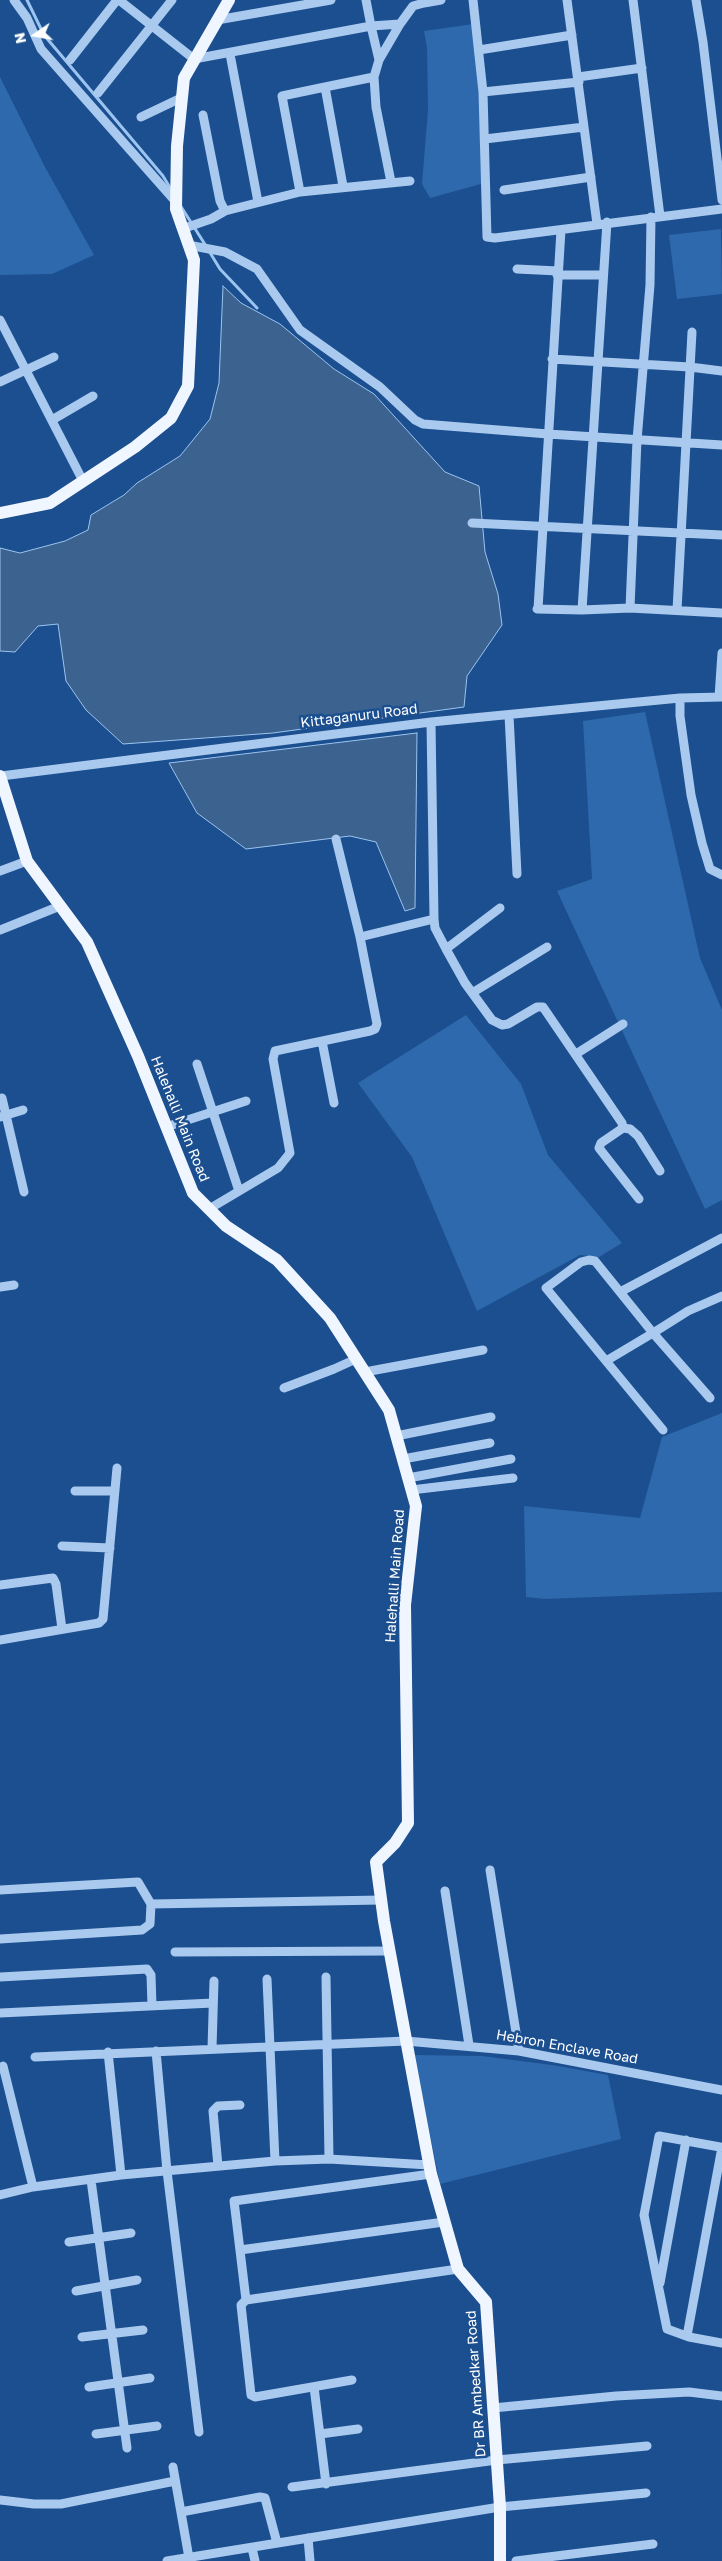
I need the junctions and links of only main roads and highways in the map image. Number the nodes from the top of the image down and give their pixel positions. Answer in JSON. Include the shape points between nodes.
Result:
{"nodes":[{"id":1,"x":230,"y":0,"type":"edge"},
{"id":2,"x":0,"y":513,"type":"edge"},
{"id":3,"x":1,"y":776,"type":"edge"},
{"id":4,"x":406,"y":2041,"type":"joint"},
{"id":5,"x":500,"y":2561,"type":"edge"}],
"edges":[{"from":1,"to":2,"type":"main road","via":[[184,78],[177,146],[176,209],[194,260],[188,386],[171,418],[135,447],[50,503]]},
{"from":3,"to":4,"type":"main road","name":"Halehalli Main Road","via":[[27,861],[86,942],[138,1056],[193,1193],[226,1226],[277,1260],[330,1318],[390,1410],[416,1506],[405,1614],[408,1823],[396,1843],[376,1862]]},
{"from":4,"to":5,"type":"main road","name":"Dr BR Ambedkar Road","via":[[430,2170],[458,2269],[486,2302],[500,2507]]}]}
